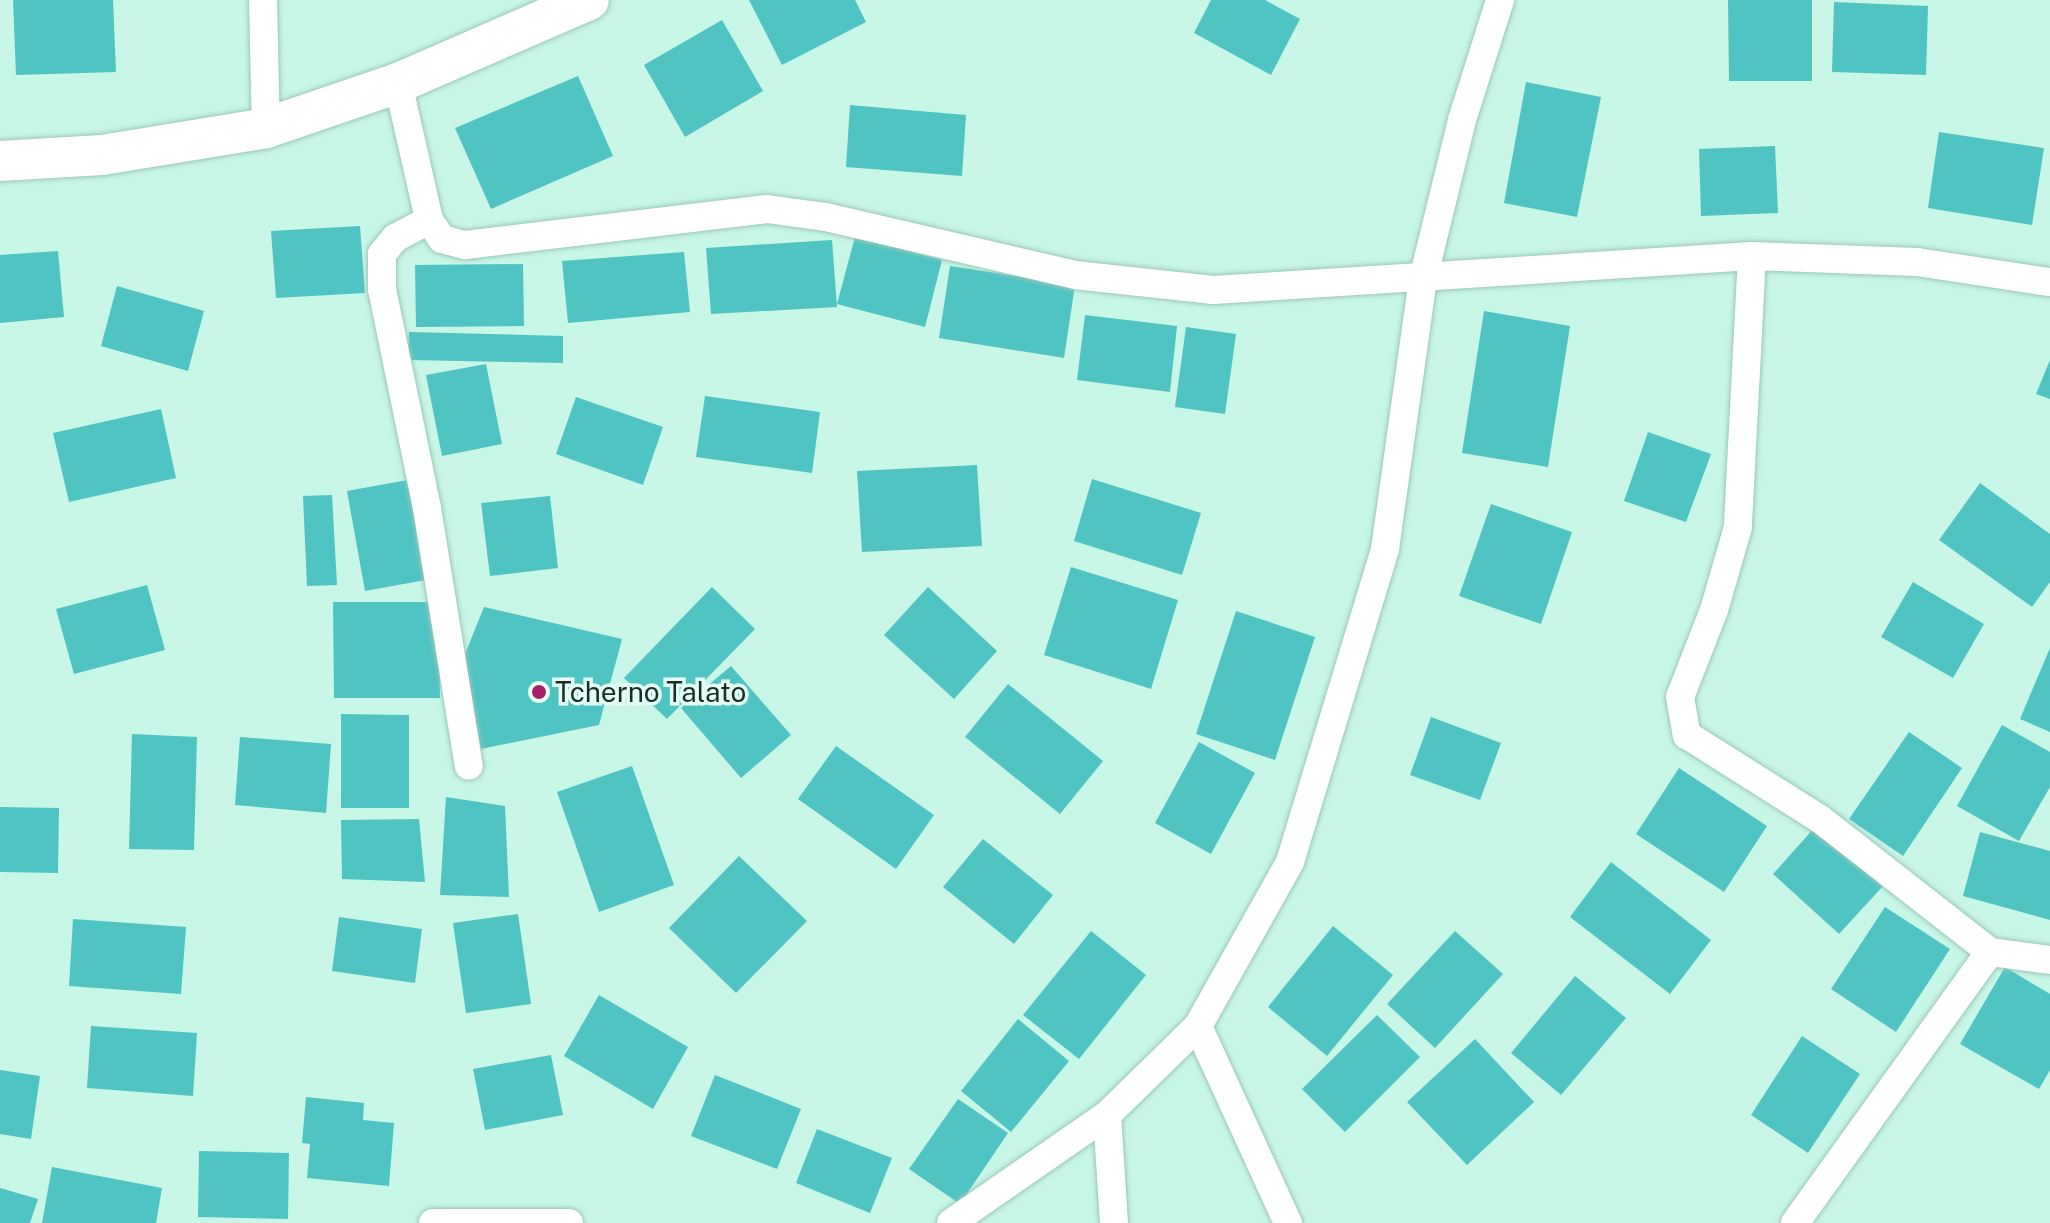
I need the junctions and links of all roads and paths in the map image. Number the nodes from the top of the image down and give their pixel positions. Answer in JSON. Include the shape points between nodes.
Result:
{"nodes":[{"id":1,"x":263,"y":0,"type":"edge"},
{"id":2,"x":589,"y":0,"type":"edge"},
{"id":3,"x":1500,"y":0,"type":"edge"},
{"id":4,"x":398,"y":83,"type":"junction"},
{"id":5,"x":266,"y":128,"type":"junction"},
{"id":6,"x":0,"y":161,"type":"edge"},
{"id":7,"x":429,"y":220,"type":"junction"},
{"id":8,"x":1752,"y":256,"type":"junction"},
{"id":9,"x":1423,"y":279,"type":"junction"},
{"id":10,"x":2050,"y":282,"type":"edge"},
{"id":11,"x":469,"y":766,"type":"dead end"},
{"id":12,"x":1990,"y":952,"type":"junction"},
{"id":13,"x":2050,"y":960,"type":"edge"},
{"id":14,"x":1198,"y":1026,"type":"junction"},
{"id":15,"x":1107,"y":1115,"type":"junction"},
{"id":16,"x":433,"y":1223,"type":"edge"},
{"id":17,"x":569,"y":1223,"type":"edge"},
{"id":18,"x":951,"y":1223,"type":"edge"},
{"id":19,"x":1114,"y":1223,"type":"edge"},
{"id":20,"x":1288,"y":1223,"type":"edge"},
{"id":21,"x":1795,"y":1223,"type":"edge"}],
"edges":[{"from":1,"to":5,"type":"street"},
{"from":2,"to":4,"type":"main road"},
{"from":3,"to":9,"type":"street","via":[[1462,120]]},
{"from":4,"to":5,"type":"main road"},
{"from":4,"to":7,"type":"street"},
{"from":5,"to":6,"type":"main road","via":[[102,155]]},
{"from":7,"to":9,"type":"street","via":[[442,239],[465,245],[767,209],[826,217],[1075,275],[1213,290]]},
{"from":7,"to":11,"type":"street","via":[[395,238],[382,254],[382,289],[427,508]]},
{"from":8,"to":9,"type":"street"},
{"from":8,"to":10,"type":"street","via":[[1917,262]]},
{"from":8,"to":12,"type":"street","via":[[1738,527],[1714,610],[1680,697],[1687,735],[1820,819]]},
{"from":9,"to":14,"type":"street","via":[[1380,564],[1290,862]]},
{"from":12,"to":13,"type":"street"},
{"from":12,"to":21,"type":"street"},
{"from":14,"to":15,"type":"street"},
{"from":14,"to":20,"type":"street"},
{"from":15,"to":18,"type":"street"},
{"from":15,"to":19,"type":"street"},
{"from":16,"to":17,"type":"street"}]}
